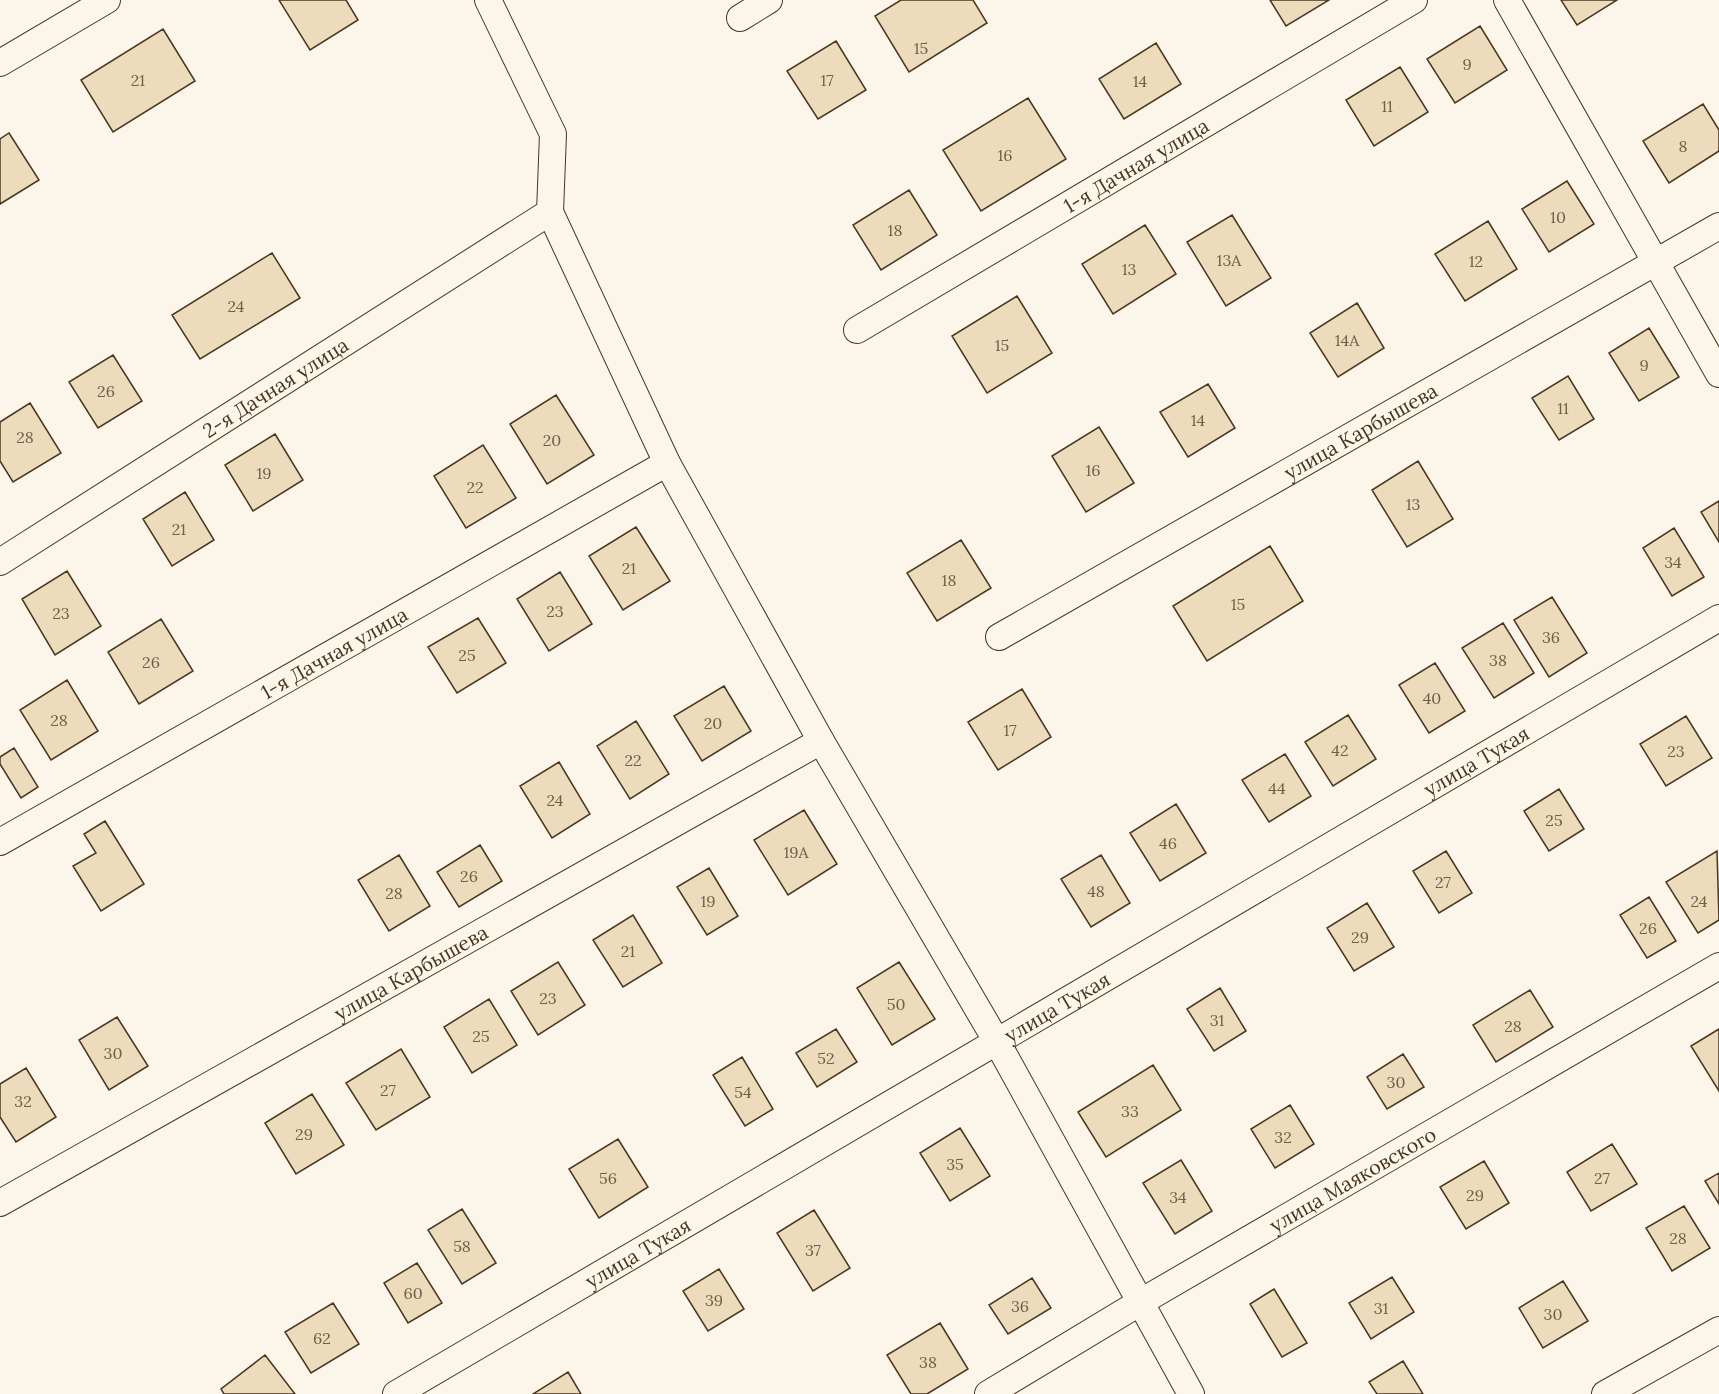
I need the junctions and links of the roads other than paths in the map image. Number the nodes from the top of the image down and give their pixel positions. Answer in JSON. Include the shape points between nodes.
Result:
{"nodes":[{"id":1,"x":107,"y":0,"type":"edge"},
{"id":2,"x":488,"y":0,"type":"edge"},
{"id":3,"x":769,"y":0,"type":"edge"},
{"id":4,"x":1414,"y":0,"type":"edge"},
{"id":5,"x":1507,"y":0,"type":"edge"},
{"id":6,"x":740,"y":18,"type":"dead end"},
{"id":7,"x":0,"y":63,"type":"edge"},
{"id":8,"x":550,"y":212,"type":"junction"},
{"id":9,"x":1719,"y":226,"type":"edge"},
{"id":10,"x":1656,"y":262,"type":"junction"},
{"id":11,"x":857,"y":330,"type":"dead end"},
{"id":12,"x":1719,"y":374,"type":"edge"},
{"id":13,"x":667,"y":463,"type":"junction"},
{"id":14,"x":0,"y":562,"type":"edge"},
{"id":15,"x":1719,"y":618,"type":"edge"},
{"id":16,"x":999,"y":637,"type":"dead end"},
{"id":17,"x":821,"y":741,"type":"junction"},
{"id":18,"x":0,"y":842,"type":"edge"},
{"id":19,"x":1719,"y":966,"type":"edge"},
{"id":20,"x":997,"y":1042,"type":"junction"},
{"id":21,"x":0,"y":1203,"type":"edge"},
{"id":22,"x":1139,"y":1303,"type":"junction"},
{"id":23,"x":1719,"y":1330,"type":"edge"},
{"id":24,"x":396,"y":1394,"type":"edge"},
{"id":25,"x":988,"y":1394,"type":"edge"},
{"id":26,"x":1191,"y":1394,"type":"edge"},
{"id":27,"x":1605,"y":1394,"type":"edge"}],
"edges":[{"from":1,"to":7,"type":"street"},
{"from":2,"to":8,"type":"street","via":[[553,134]]},
{"from":3,"to":6,"type":"street"},
{"from":4,"to":11,"type":"street","name":"1-я Дачная улица"},
{"from":5,"to":10,"type":"street"},
{"from":8,"to":13,"type":"street"},
{"from":8,"to":14,"type":"street","name":"2-я Дачная улица"},
{"from":9,"to":10,"type":"street","name":"улица Карбышева"},
{"from":10,"to":12,"type":"street"},
{"from":10,"to":16,"type":"street","name":"улица Карбышева"},
{"from":13,"to":17,"type":"street"},
{"from":13,"to":18,"type":"street","name":"1-я Дачная улица"},
{"from":15,"to":20,"type":"street","name":"улица Тукая"},
{"from":17,"to":20,"type":"street"},
{"from":17,"to":21,"type":"street","name":"улица Карбышева"},
{"from":19,"to":22,"type":"street","name":"улица Маяковского"},
{"from":20,"to":22,"type":"street"},
{"from":20,"to":24,"type":"street","name":"улица Тукая"},
{"from":22,"to":25,"type":"street","name":"улица Маяковского"},
{"from":22,"to":26,"type":"street"},
{"from":23,"to":27,"type":"street"}]}
